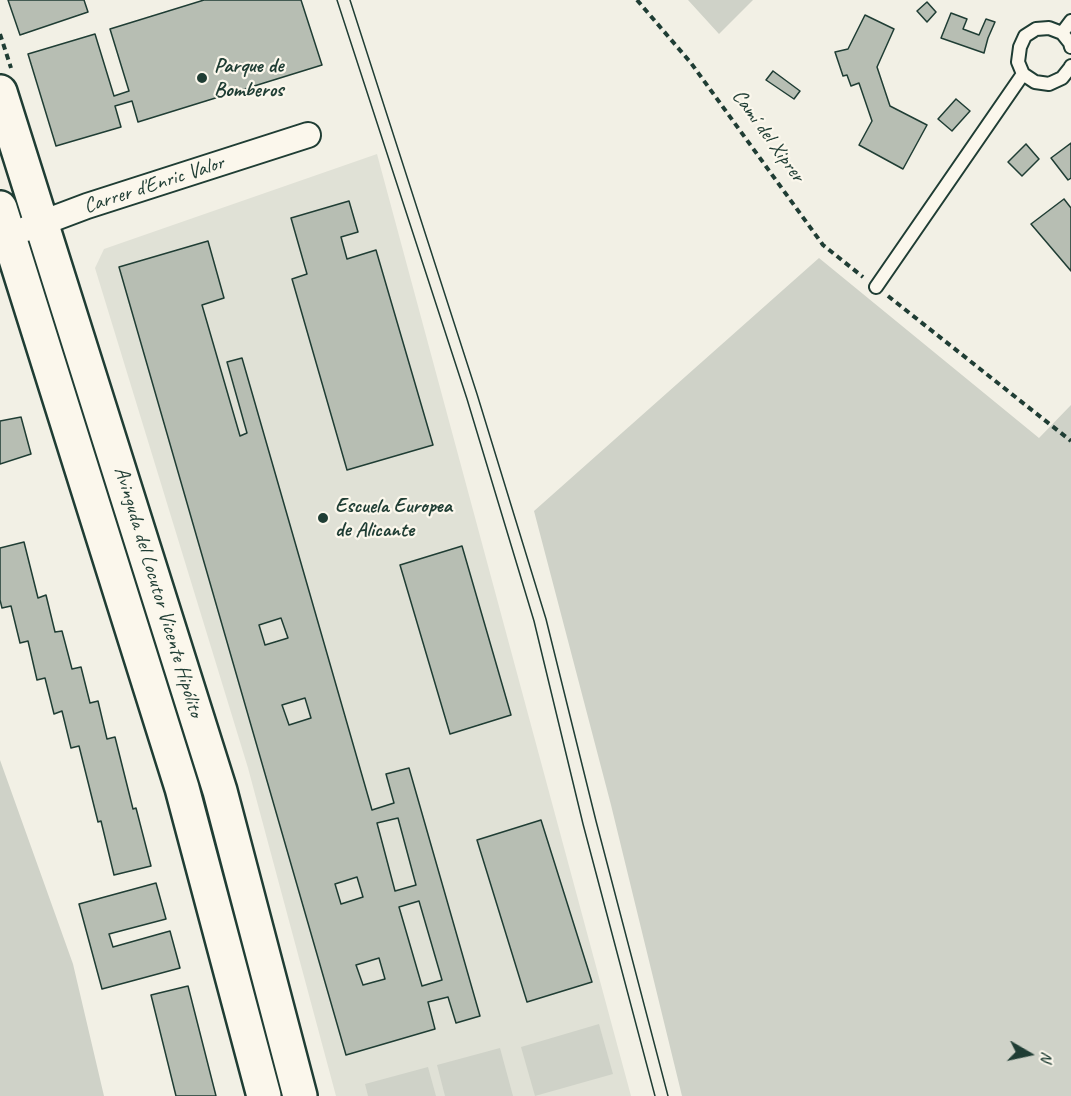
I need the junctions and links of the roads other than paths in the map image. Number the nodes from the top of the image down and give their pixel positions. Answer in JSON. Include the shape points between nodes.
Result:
{"nodes":[{"id":1,"x":1071,"y":21,"type":"edge"},
{"id":2,"x":1062,"y":33,"type":"junction"},
{"id":3,"x":1071,"y":47,"type":"edge"},
{"id":4,"x":1071,"y":66,"type":"edge"},
{"id":5,"x":1023,"y":74,"type":"junction"},
{"id":6,"x":0,"y":92,"type":"edge"},
{"id":7,"x":308,"y":135,"type":"dead end"},
{"id":8,"x":42,"y":223,"type":"junction"},
{"id":9,"x":3,"y":227,"type":"edge"},
{"id":10,"x":876,"y":287,"type":"road end"},
{"id":11,"x":264,"y":1096,"type":"edge"},
{"id":12,"x":300,"y":1096,"type":"edge"}],
"edges":[{"from":1,"to":2,"type":"lane"},
{"from":2,"to":3,"type":"lane"},
{"from":2,"to":5,"type":"lane","via":[[1036,29],[1025,36],[1018,62]]},
{"from":4,"to":5,"type":"lane","via":[[1062,78],[1049,84],[1035,82]]},
{"from":5,"to":10,"type":"lane"},
{"from":6,"to":8,"type":"main road","name":"Avinguda del Locutor Vicente Hipólito"},
{"from":7,"to":8,"type":"street","name":"Carrer d'Enric Valor"},
{"from":8,"to":9,"type":"street","name":"Carrer d'Enric Valor"},
{"from":8,"to":12,"type":"main road","name":"Avinguda del Locutor Vicente Hipólito","via":[[220,791]]},
{"from":9,"to":11,"type":"main road","name":"Avinguda del Locutor Vicente Hipólito","via":[[183,788]]}]}
